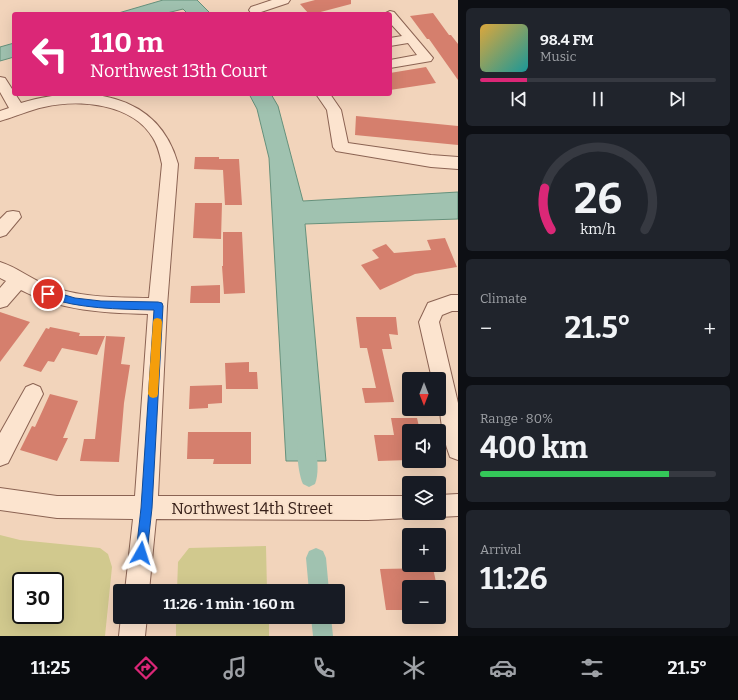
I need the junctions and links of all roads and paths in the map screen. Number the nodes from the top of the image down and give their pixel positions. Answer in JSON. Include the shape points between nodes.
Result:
{"nodes":[{"id":1,"x":284,"y":0,"type":"edge"},
{"id":2,"x":252,"y":7,"type":"edge"},
{"id":3,"x":392,"y":17,"type":"edge"},
{"id":4,"x":411,"y":39,"type":"junction"},
{"id":5,"x":392,"y":42,"type":"edge"},
{"id":6,"x":392,"y":64,"type":"edge"},
{"id":7,"x":0,"y":81,"type":"edge"},
{"id":8,"x":324,"y":96,"type":"edge"},
{"id":9,"x":106,"y":98,"type":"edge"},
{"id":10,"x":18,"y":110,"type":"junction"},
{"id":11,"x":0,"y":116,"type":"edge"},
{"id":12,"x":458,"y":163,"type":"edge"},
{"id":13,"x":14,"y":216,"type":"dead end"},
{"id":14,"x":0,"y":230,"type":"edge"},
{"id":15,"x":0,"y":269,"type":"edge"},
{"id":16,"x":20,"y":279,"type":"junction"},
{"id":17,"x":0,"y":300,"type":"edge"},
{"id":18,"x":458,"y":303,"type":"edge"},
{"id":19,"x":158,"y":306,"type":"junction"},
{"id":20,"x":33,"y":394,"type":"dead end"},
{"id":21,"x":458,"y":448,"type":"edge"},
{"id":22,"x":0,"y":455,"type":"edge"},
{"id":23,"x":0,"y":499,"type":"edge"},
{"id":24,"x":458,"y":505,"type":"edge"},
{"id":25,"x":446,"y":506,"type":"edge"},
{"id":26,"x":402,"y":507,"type":"edge"},
{"id":27,"x":146,"y":508,"type":"junction"},
{"id":28,"x":138,"y":584,"type":"edge"},
{"id":29,"x":133,"y":624,"type":"edge"},
{"id":30,"x":132,"y":636,"type":"edge"}],
"edges":[{"from":1,"to":2,"type":"street"},
{"from":3,"to":4,"type":"street"},
{"from":4,"to":5,"type":"street"},
{"from":4,"to":6,"type":"street","via":[[426,58]]},
{"from":7,"to":10,"type":"street"},
{"from":8,"to":12,"type":"street","via":[[334,110],[341,147]]},
{"from":9,"to":10,"type":"street","via":[[64,99]]},
{"from":9,"to":19,"type":"street","via":[[144,119],[156,131],[168,158]]},
{"from":10,"to":11,"type":"street"},
{"from":13,"to":14,"type":"street"},
{"from":15,"to":16,"type":"street"},
{"from":16,"to":17,"type":"street"},
{"from":16,"to":19,"type":"street","via":[[48,294],[75,301],[101,305]]},
{"from":18,"to":21,"type":"street","via":[[435,309],[429,322]]},
{"from":19,"to":27,"type":"street"},
{"from":20,"to":22,"type":"street"},
{"from":23,"to":27,"type":"street","name":"Northwest 14th Street","via":[[57,507]]},
{"from":24,"to":25,"type":"street"},
{"from":26,"to":27,"type":"street","name":"Northwest 14th Street"},
{"from":27,"to":28,"type":"street"},
{"from":29,"to":30,"type":"street"}]}
